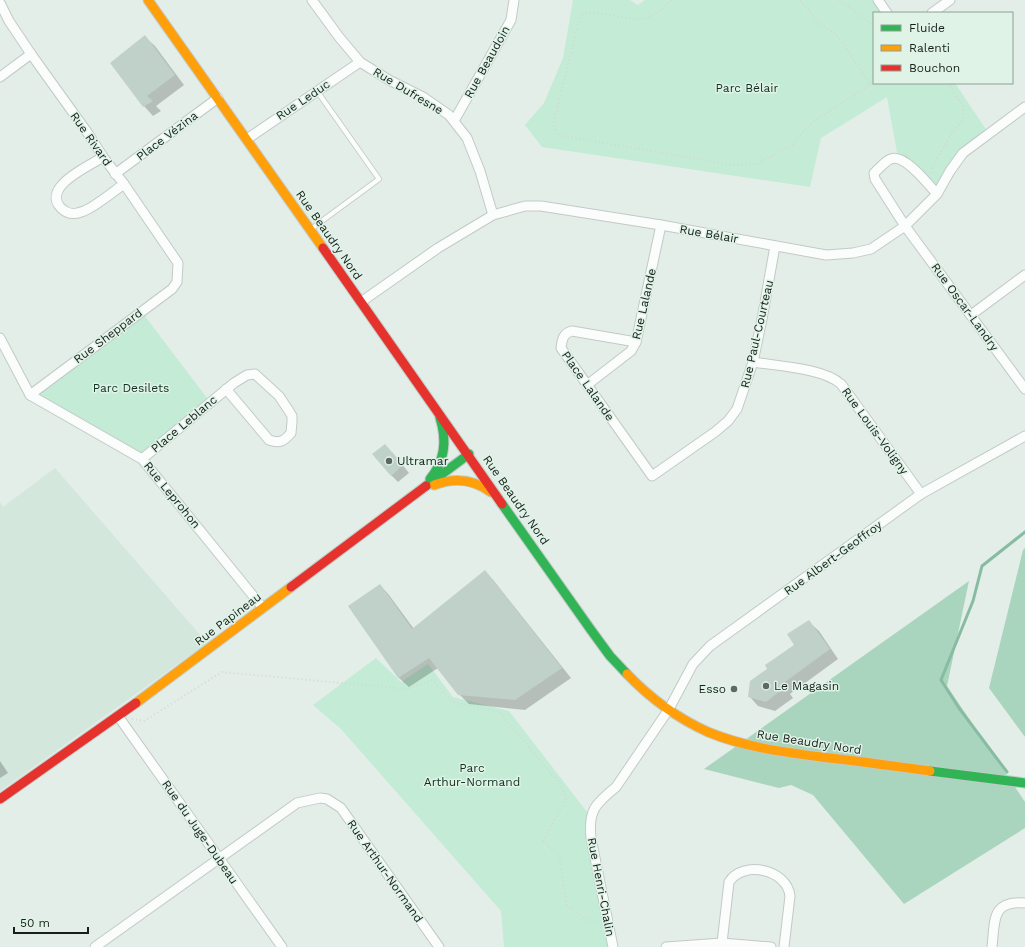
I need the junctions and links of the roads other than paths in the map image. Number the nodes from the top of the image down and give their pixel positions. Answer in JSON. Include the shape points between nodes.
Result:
{"nodes":[{"id":1,"x":148,"y":0,"type":"edge"},
{"id":2,"x":312,"y":0,"type":"edge"},
{"id":3,"x":514,"y":0,"type":"edge"},
{"id":4,"x":878,"y":0,"type":"edge"},
{"id":5,"x":950,"y":0,"type":"edge"},
{"id":6,"x":0,"y":5,"type":"edge"},
{"id":7,"x":886,"y":12,"type":"edge"},
{"id":8,"x":933,"y":12,"type":"edge"},
{"id":9,"x":31,"y":54,"type":"junction"},
{"id":10,"x":360,"y":62,"type":"junction"},
{"id":11,"x":0,"y":77,"type":"edge"},
{"id":12,"x":317,"y":91,"type":"junction"},
{"id":13,"x":218,"y":98,"type":"junction"},
{"id":14,"x":1025,"y":107,"type":"edge"},
{"id":15,"x":454,"y":122,"type":"junction"},
{"id":16,"x":247,"y":139,"type":"junction"},
{"id":17,"x":103,"y":157,"type":"junction"},
{"id":18,"x":115,"y":174,"type":"junction"},
{"id":19,"x":124,"y":184,"type":"junction"},
{"id":20,"x":937,"y":194,"type":"junction"},
{"id":21,"x":493,"y":215,"type":"junction"},
{"id":22,"x":661,"y":225,"type":"junction"},
{"id":23,"x":905,"y":226,"type":"junction"},
{"id":24,"x":310,"y":229,"type":"junction"},
{"id":25,"x":775,"y":246,"type":"junction"},
{"id":26,"x":178,"y":272,"type":"joint"},
{"id":27,"x":1025,"y":275,"type":"edge"},
{"id":28,"x":361,"y":302,"type":"junction"},
{"id":29,"x":971,"y":315,"type":"junction"},
{"id":30,"x":0,"y":338,"type":"edge"},
{"id":31,"x":636,"y":342,"type":"junction"},
{"id":32,"x":753,"y":362,"type":"junction"},
{"id":33,"x":587,"y":385,"type":"junction"},
{"id":34,"x":226,"y":389,"type":"junction"},
{"id":35,"x":1025,"y":389,"type":"edge"},
{"id":36,"x":30,"y":395,"type":"junction"},
{"id":37,"x":435,"y":406,"type":"junction"},
{"id":38,"x":1025,"y":436,"type":"edge"},
{"id":39,"x":469,"y":454,"type":"junction"},
{"id":40,"x":142,"y":459,"type":"junction"},
{"id":41,"x":652,"y":476,"type":"joint"},
{"id":42,"x":416,"y":493,"type":"junction"},
{"id":43,"x":921,"y":494,"type":"junction"},
{"id":44,"x":510,"y":514,"type":"junction"},
{"id":45,"x":263,"y":608,"type":"junction"},
{"id":46,"x":669,"y":709,"type":"junction"},
{"id":47,"x":118,"y":716,"type":"junction"},
{"id":48,"x":1021,"y":782,"type":"edge"},
{"id":49,"x":0,"y":799,"type":"edge"},
{"id":50,"x":219,"y":858,"type":"junction"},
{"id":51,"x":1025,"y":903,"type":"edge"},
{"id":52,"x":722,"y":943,"type":"junction"},
{"id":53,"x":754,"y":946,"type":"edge"},
{"id":54,"x":95,"y":947,"type":"edge"},
{"id":55,"x":282,"y":947,"type":"edge"},
{"id":56,"x":439,"y":947,"type":"edge"},
{"id":57,"x":613,"y":947,"type":"edge"},
{"id":58,"x":666,"y":947,"type":"edge"},
{"id":59,"x":771,"y":947,"type":"edge"},
{"id":60,"x":784,"y":947,"type":"edge"},
{"id":61,"x":992,"y":947,"type":"edge"}],
"edges":[{"from":1,"to":13,"type":"main road","name":"Rue Beaudry Nord"},
{"from":2,"to":10,"type":"street","name":"Rue Dufresne"},
{"from":3,"to":15,"type":"street","name":"Rue Beaudoin","via":[[511,20]]},
{"from":4,"to":7,"type":"street"},
{"from":5,"to":8,"type":"street"},
{"from":6,"to":9,"type":"street","name":"Rue Rivard"},
{"from":9,"to":11,"type":"street"},
{"from":9,"to":17,"type":"street","name":"Rue Rivard"},
{"from":10,"to":12,"type":"street","name":"Rue Leduc"},
{"from":10,"to":15,"type":"street","name":"Rue Dufresne","via":[[423,97],[449,115]]},
{"from":12,"to":16,"type":"street","name":"Rue Leduc"},
{"from":12,"to":24,"type":"lane","via":[[379,179]]},
{"from":13,"to":16,"type":"main road","name":"Rue Beaudry Nord"},
{"from":13,"to":18,"type":"street","name":"Place Vézina"},
{"from":14,"to":20,"type":"street","name":"Rue Bélair","via":[[963,153]]},
{"from":15,"to":21,"type":"street","name":"Rue Dufresne","via":[[467,138]]},
{"from":16,"to":24,"type":"main road","name":"Rue Beaudry Nord"},
{"from":17,"to":18,"type":"street","name":"Rue Rivard"},
{"from":17,"to":19,"type":"street","via":[[65,180],[56,196],[61,208],[67,213],[82,212]]},
{"from":18,"to":19,"type":"street","name":"Rue Rivard"},
{"from":19,"to":26,"type":"street","name":"Rue Rivard","via":[[178,263]]},
{"from":20,"to":23,"type":"street","name":"Rue Bélair"},
{"from":20,"to":23,"type":"street","name":"Rue Oscar-Landry","via":[[908,164],[898,158],[891,158],[874,173],[875,179]]},
{"from":21,"to":22,"type":"street","name":"Rue Bélair","via":[[525,206],[541,206]]},
{"from":21,"to":28,"type":"street","name":"Rue Bélair","via":[[438,248]]},
{"from":22,"to":25,"type":"street","name":"Rue Bélair"},
{"from":22,"to":31,"type":"street","name":"Rue Lalande"},
{"from":23,"to":25,"type":"street","name":"Rue Bélair","via":[[871,249],[853,253],[826,255]]},
{"from":23,"to":29,"type":"street","name":"Rue Oscar-Landry"},
{"from":24,"to":28,"type":"main road","name":"Rue Beaudry Nord"},
{"from":25,"to":32,"type":"street","name":"Rue Paul-Courteau"},
{"from":26,"to":36,"type":"street","name":"Rue Sheppard","via":[[177,282],[172,289]]},
{"from":27,"to":29,"type":"street"},
{"from":28,"to":37,"type":"main road","name":"Rue Beaudry Nord"},
{"from":29,"to":35,"type":"street","name":"Rue Oscar-Landry"},
{"from":30,"to":36,"type":"street"},
{"from":31,"to":33,"type":"street","name":"Rue Lalande","via":[[631,351]]},
{"from":31,"to":33,"type":"street","name":"Place Lalande","via":[[567,332],[562,338],[561,348]]},
{"from":32,"to":41,"type":"street","name":"Rue Paul-Courteau","via":[[737,409],[728,421]]},
{"from":32,"to":43,"type":"street","name":"Rue Louis-Voligny","via":[[817,372],[837,380]]},
{"from":33,"to":41,"type":"street","name":"Place Lalande"},
{"from":34,"to":34,"type":"street","name":"Place Leblanc","via":[[270,440],[283,442],[291,434],[292,416],[279,396],[255,374],[247,375]]},
{"from":34,"to":40,"type":"street","name":"Place Leblanc"},
{"from":36,"to":40,"type":"street","name":"Rue Leprohon"},
{"from":37,"to":39,"type":"main road","name":"Rue Beaudry Nord"},
{"from":37,"to":42,"type":"main road","via":[[444,428],[443,455],[434,475]]},
{"from":38,"to":43,"type":"street","name":"Rue Albert-Geoffroy"},
{"from":39,"to":42,"type":"main road","name":"Rue Papineau"},
{"from":39,"to":44,"type":"main road","name":"Rue Beaudry Nord"},
{"from":40,"to":45,"type":"street","name":"Rue Leprohon"},
{"from":42,"to":44,"type":"main road","via":[[444,480],[460,479],[478,483],[498,499]]},
{"from":42,"to":45,"type":"main road","name":"Rue Papineau"},
{"from":43,"to":46,"type":"street","name":"Rue Albert-Geoffroy","via":[[710,646],[693,664]]},
{"from":44,"to":46,"type":"main road","name":"Rue Beaudry Nord","via":[[614,660],[640,688]]},
{"from":45,"to":47,"type":"main road","name":"Rue Papineau"},
{"from":46,"to":48,"type":"main road","name":"Rue Beaudry Nord","via":[[724,738],[764,749]]},
{"from":46,"to":57,"type":"street","name":"Rue Henri-Chalin","via":[[616,787],[594,808],[589,823]]},
{"from":47,"to":49,"type":"main road","name":"Rue Papineau"},
{"from":47,"to":50,"type":"street","name":"Rue du Juge-Dubeau"},
{"from":50,"to":54,"type":"street"},
{"from":50,"to":55,"type":"street","name":"Rue du Juge-Dubeau"},
{"from":50,"to":56,"type":"street","name":"Rue Arthur-Normand","via":[[297,803],[327,799],[341,808]]},
{"from":51,"to":61,"type":"street","via":[[1015,902],[1003,905],[999,909]]},
{"from":52,"to":53,"type":"street"},
{"from":52,"to":58,"type":"street"},
{"from":52,"to":60,"type":"street","via":[[729,882],[732,876],[740,871],[757,870],[776,875],[784,880],[789,888]]},
{"from":53,"to":59,"type":"street"}]}
